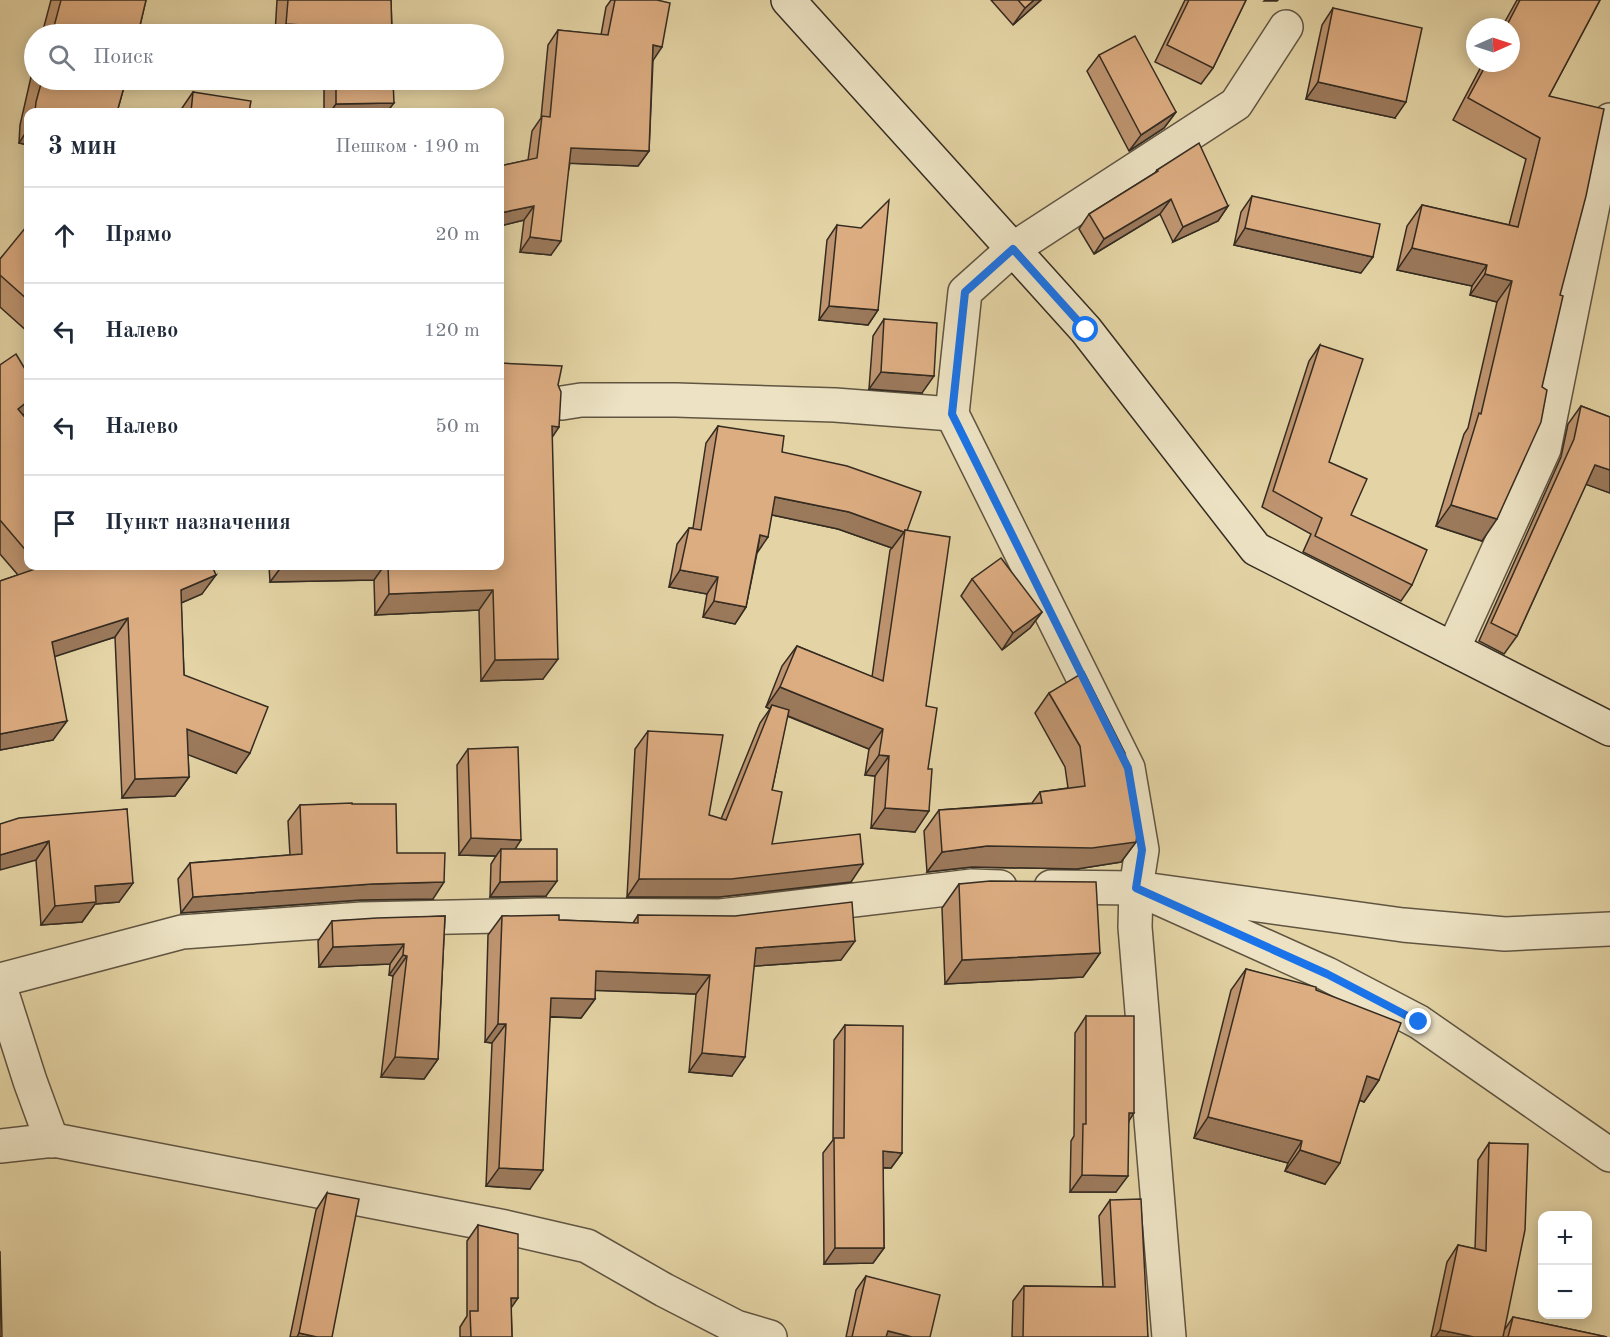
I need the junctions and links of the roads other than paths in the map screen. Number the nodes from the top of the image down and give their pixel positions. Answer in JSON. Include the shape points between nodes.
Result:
{"nodes":[{"id":1,"x":788,"y":0,"type":"edge"},
{"id":2,"x":1286,"y":27,"type":"dead end"},
{"id":3,"x":1610,"y":120,"type":"edge"},
{"id":4,"x":1013,"y":249,"type":"junction"},
{"id":5,"x":562,"y":403,"type":"edge"},
{"id":6,"x":952,"y":414,"type":"junction"},
{"id":7,"x":1453,"y":649,"type":"junction"},
{"id":8,"x":1610,"y":729,"type":"edge"},
{"id":9,"x":1136,"y":888,"type":"junction"},
{"id":10,"x":1610,"y":929,"type":"edge"},
{"id":11,"x":0,"y":980,"type":"edge"},
{"id":12,"x":0,"y":987,"type":"edge"},
{"id":13,"x":52,"y":1141,"type":"junction"},
{"id":14,"x":0,"y":1146,"type":"edge"},
{"id":15,"x":1610,"y":1155,"type":"edge"},
{"id":16,"x":770,"y":1337,"type":"edge"},
{"id":17,"x":1169,"y":1337,"type":"edge"}],
"edges":[{"from":1,"to":4,"type":"street"},
{"from":2,"to":4,"type":"street","via":[[1236,104]]},
{"from":3,"to":7,"type":"street","via":[[1544,449]]},
{"from":4,"to":6,"type":"street","via":[[965,292]]},
{"from":4,"to":7,"type":"street","via":[[1086,330],[1256,549]]},
{"from":5,"to":6,"type":"street","via":[[616,400],[835,405]]},
{"from":6,"to":9,"type":"street","via":[[1128,768],[1142,850]]},
{"from":7,"to":8,"type":"street"},
{"from":9,"to":10,"type":"street","via":[[1403,926],[1505,934]]},
{"from":9,"to":11,"type":"street","via":[[972,886],[720,916],[362,919],[182,932]]},
{"from":9,"to":15,"type":"street","via":[[1327,974],[1419,1022]]},
{"from":9,"to":17,"type":"street","via":[[1135,927]]},
{"from":12,"to":13,"type":"street"},
{"from":13,"to":14,"type":"street"},
{"from":13,"to":16,"type":"street","via":[[587,1246],[736,1327]]}]}
